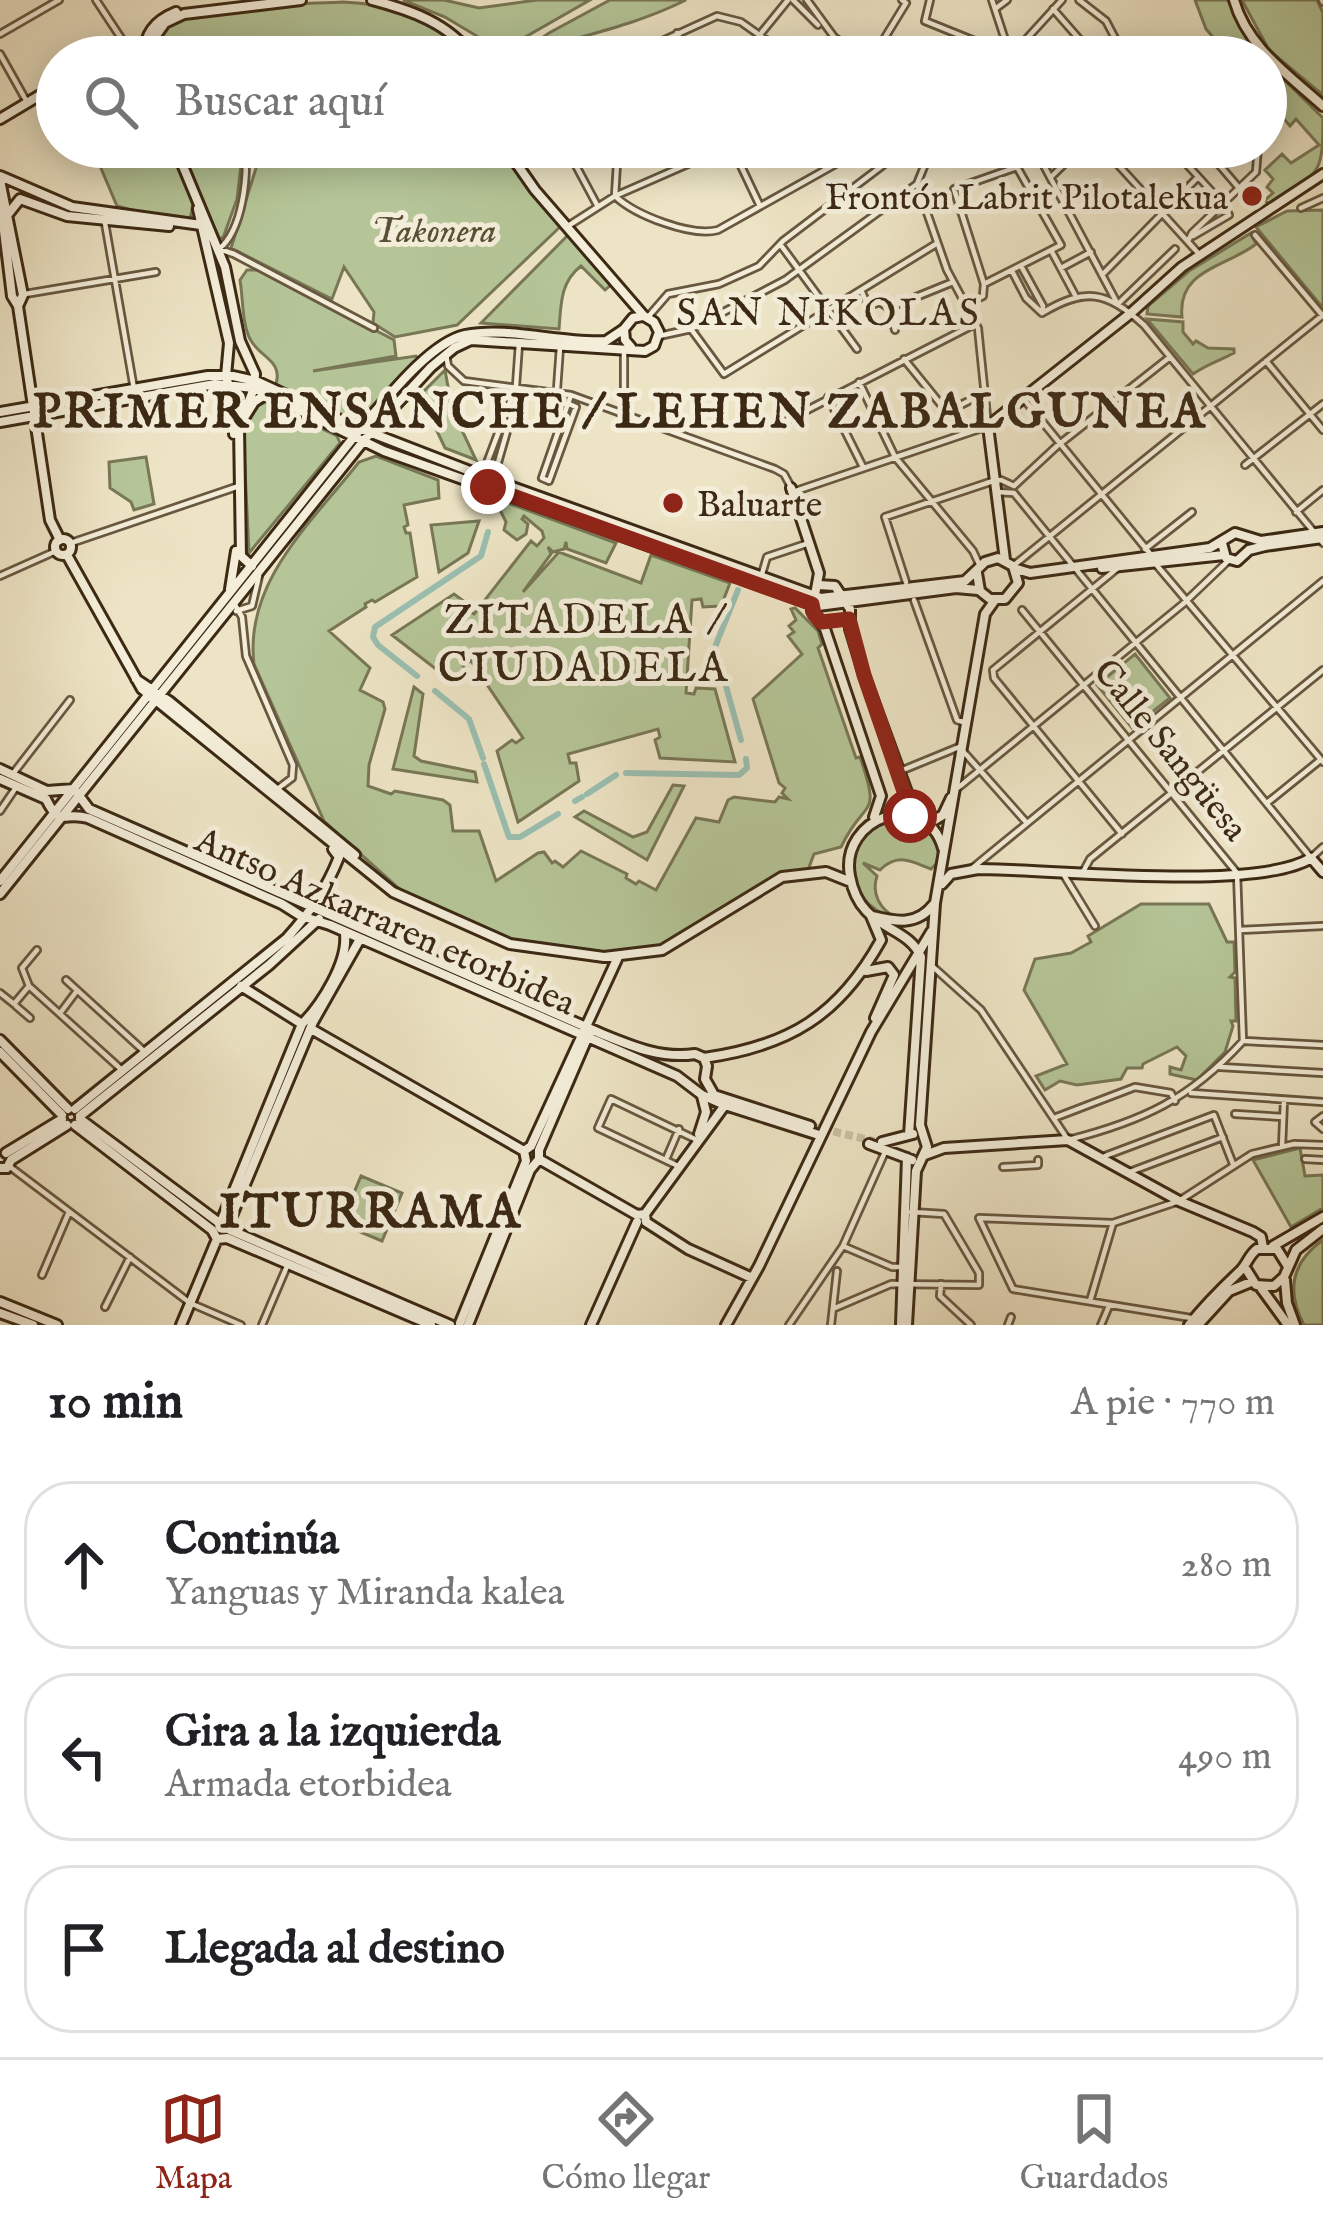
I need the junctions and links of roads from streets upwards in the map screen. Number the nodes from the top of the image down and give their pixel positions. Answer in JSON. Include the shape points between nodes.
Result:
{"nodes":[{"id":1,"x":59,"y":0,"type":"edge"},
{"id":2,"x":96,"y":0,"type":"edge"},
{"id":3,"x":273,"y":0,"type":"edge"},
{"id":4,"x":301,"y":0,"type":"edge"},
{"id":5,"x":372,"y":0,"type":"edge"},
{"id":6,"x":791,"y":0,"type":"edge"},
{"id":7,"x":807,"y":0,"type":"edge"},
{"id":8,"x":930,"y":0,"type":"edge"},
{"id":9,"x":992,"y":0,"type":"edge"},
{"id":10,"x":1006,"y":0,"type":"edge"},
{"id":11,"x":1062,"y":0,"type":"edge"},
{"id":12,"x":1079,"y":0,"type":"edge"},
{"id":13,"x":1234,"y":0,"type":"edge"},
{"id":14,"x":905,"y":1,"type":"edge"},
{"id":15,"x":384,"y":2,"type":"edge"},
{"id":16,"x":995,"y":9,"type":"junction"},
{"id":17,"x":1053,"y":9,"type":"junction"},
{"id":18,"x":818,"y":25,"type":"dead end"},
{"id":19,"x":677,"y":33,"type":"junction"},
{"id":20,"x":760,"y":33,"type":"junction"},
{"id":21,"x":0,"y":34,"type":"edge"},
{"id":22,"x":126,"y":36,"type":"edge"},
{"id":23,"x":147,"y":36,"type":"edge"},
{"id":24,"x":152,"y":36,"type":"edge"},
{"id":25,"x":451,"y":36,"type":"edge"},
{"id":26,"x":671,"y":36,"type":"edge"},
{"id":27,"x":678,"y":36,"type":"edge"},
{"id":28,"x":763,"y":36,"type":"edge"},
{"id":29,"x":833,"y":36,"type":"edge"},
{"id":30,"x":885,"y":36,"type":"edge"},
{"id":31,"x":962,"y":36,"type":"edge"},
{"id":32,"x":1004,"y":36,"type":"edge"},
{"id":33,"x":1028,"y":36,"type":"edge"},
{"id":34,"x":1076,"y":36,"type":"edge"},
{"id":35,"x":1114,"y":36,"type":"edge"},
{"id":36,"x":1252,"y":36,"type":"edge"},
{"id":37,"x":0,"y":55,"type":"edge"},
{"id":38,"x":3,"y":67,"type":"edge"},
{"id":39,"x":1287,"y":75,"type":"edge"},
{"id":40,"x":36,"y":95,"type":"edge"},
{"id":41,"x":26,"y":101,"type":"junction"},
{"id":42,"x":1323,"y":106,"type":"edge"},
{"id":43,"x":0,"y":116,"type":"edge"},
{"id":44,"x":184,"y":168,"type":"edge"},
{"id":45,"x":247,"y":168,"type":"edge"},
{"id":46,"x":520,"y":168,"type":"edge"},
{"id":47,"x":577,"y":168,"type":"edge"},
{"id":48,"x":617,"y":168,"type":"edge"},
{"id":49,"x":681,"y":168,"type":"edge"},
{"id":50,"x":741,"y":168,"type":"edge"},
{"id":51,"x":880,"y":168,"type":"edge"},
{"id":52,"x":923,"y":168,"type":"edge"},
{"id":53,"x":1016,"y":168,"type":"edge"},
{"id":54,"x":1019,"y":168,"type":"edge"},
{"id":55,"x":1047,"y":168,"type":"edge"},
{"id":56,"x":1060,"y":168,"type":"edge"},
{"id":57,"x":1121,"y":168,"type":"edge"},
{"id":58,"x":1191,"y":168,"type":"edge"},
{"id":59,"x":1222,"y":168,"type":"edge"},
{"id":60,"x":1257,"y":168,"type":"edge"},
{"id":61,"x":825,"y":169,"type":"edge"},
{"id":62,"x":1011,"y":170,"type":"joint"},
{"id":63,"x":1323,"y":174,"type":"edge"},
{"id":64,"x":1052,"y":176,"type":"junction"},
{"id":65,"x":1198,"y":176,"type":"junction"},
{"id":66,"x":0,"y":178,"type":"edge"},
{"id":67,"x":916,"y":184,"type":"junction"},
{"id":68,"x":1239,"y":188,"type":"junction"},
{"id":69,"x":195,"y":196,"type":"junction"},
{"id":70,"x":615,"y":196,"type":"junction"},
{"id":71,"x":0,"y":198,"type":"edge"},
{"id":72,"x":1323,"y":198,"type":"edge"},
{"id":73,"x":597,"y":205,"type":"junction"},
{"id":74,"x":1224,"y":205,"type":"junction"},
{"id":75,"x":760,"y":206,"type":"junction"},
{"id":76,"x":1301,"y":208,"type":"dead end"},
{"id":77,"x":9,"y":213,"type":"junction"},
{"id":78,"x":1162,"y":214,"type":"junction"},
{"id":79,"x":105,"y":220,"type":"junction"},
{"id":80,"x":568,"y":226,"type":"junction"},
{"id":81,"x":202,"y":231,"type":"junction"},
{"id":82,"x":1255,"y":235,"type":"dead end"},
{"id":83,"x":214,"y":237,"type":"junction"},
{"id":84,"x":1190,"y":239,"type":"junction"},
{"id":85,"x":780,"y":244,"type":"junction"},
{"id":86,"x":936,"y":244,"type":"junction"},
{"id":87,"x":1175,"y":249,"type":"dead end"},
{"id":88,"x":219,"y":250,"type":"junction"},
{"id":89,"x":1051,"y":250,"type":"junction"},
{"id":90,"x":1091,"y":252,"type":"junction"},
{"id":91,"x":1199,"y":254,"type":"junction"},
{"id":92,"x":1021,"y":266,"type":"junction"},
{"id":93,"x":1061,"y":268,"type":"junction"},
{"id":94,"x":799,"y":271,"type":"junction"},
{"id":95,"x":1012,"y":271,"type":"junction"},
{"id":96,"x":156,"y":272,"type":"dead end"},
{"id":97,"x":1102,"y":275,"type":"junction"},
{"id":98,"x":115,"y":279,"type":"junction"},
{"id":99,"x":953,"y":282,"type":"junction"},
{"id":100,"x":618,"y":284,"type":"junction"},
{"id":101,"x":984,"y":284,"type":"junction"},
{"id":102,"x":862,"y":289,"type":"junction"},
{"id":103,"x":1075,"y":295,"type":"junction"},
{"id":104,"x":17,"y":297,"type":"junction"},
{"id":105,"x":0,"y":298,"type":"edge"},
{"id":106,"x":1118,"y":302,"type":"junction"},
{"id":107,"x":967,"y":304,"type":"junction"},
{"id":108,"x":889,"y":308,"type":"junction"},
{"id":109,"x":829,"y":312,"type":"junction"},
{"id":110,"x":1131,"y":313,"type":"junction"},
{"id":111,"x":1042,"y":314,"type":"junction"},
{"id":112,"x":1323,"y":315,"type":"edge"},
{"id":113,"x":646,"y":317,"type":"junction"},
{"id":114,"x":975,"y":324,"type":"junction"},
{"id":115,"x":626,"y":325,"type":"junction"},
{"id":116,"x":374,"y":328,"type":"dead end"},
{"id":117,"x":692,"y":329,"type":"junction"},
{"id":118,"x":895,"y":330,"type":"dead end"},
{"id":119,"x":658,"y":336,"type":"junction"},
{"id":120,"x":461,"y":340,"type":"junction"},
{"id":121,"x":519,"y":344,"type":"junction"},
{"id":122,"x":560,"y":346,"type":"junction"},
{"id":123,"x":628,"y":346,"type":"junction"},
{"id":124,"x":232,"y":349,"type":"junction"},
{"id":125,"x":856,"y":349,"type":"dead end"},
{"id":126,"x":444,"y":351,"type":"junction"},
{"id":127,"x":248,"y":357,"type":"junction"},
{"id":128,"x":1170,"y":357,"type":"junction"},
{"id":129,"x":904,"y":359,"type":"junction"},
{"id":130,"x":1266,"y":361,"type":"junction"},
{"id":131,"x":435,"y":364,"type":"junction"},
{"id":132,"x":448,"y":366,"type":"junction"},
{"id":133,"x":211,"y":382,"type":"junction"},
{"id":134,"x":859,"y":382,"type":"junction"},
{"id":135,"x":516,"y":386,"type":"junction"},
{"id":136,"x":254,"y":387,"type":"junction"},
{"id":137,"x":134,"y":389,"type":"junction"},
{"id":138,"x":556,"y":391,"type":"junction"},
{"id":139,"x":272,"y":392,"type":"junction"},
{"id":140,"x":984,"y":393,"type":"dead end"},
{"id":141,"x":571,"y":395,"type":"junction"},
{"id":142,"x":235,"y":397,"type":"junction"},
{"id":143,"x":828,"y":397,"type":"junction"},
{"id":144,"x":579,"y":398,"type":"junction"},
{"id":145,"x":1023,"y":398,"type":"junction"},
{"id":146,"x":1323,"y":404,"type":"edge"},
{"id":147,"x":572,"y":406,"type":"junction"},
{"id":148,"x":1211,"y":406,"type":"junction"},
{"id":149,"x":34,"y":411,"type":"junction"},
{"id":150,"x":0,"y":412,"type":"edge"},
{"id":151,"x":947,"y":412,"type":"junction"},
{"id":152,"x":625,"y":414,"type":"junction"},
{"id":153,"x":1310,"y":414,"type":"junction"},
{"id":154,"x":0,"y":422,"type":"edge"},
{"id":155,"x":778,"y":425,"type":"dead end"},
{"id":156,"x":988,"y":426,"type":"junction"},
{"id":157,"x":365,"y":430,"type":"junction"},
{"id":158,"x":1323,"y":430,"type":"edge"},
{"id":159,"x":964,"y":433,"type":"junction"},
{"id":160,"x":358,"y":440,"type":"junction"},
{"id":161,"x":1060,"y":444,"type":"junction"},
{"id":162,"x":383,"y":451,"type":"junction"},
{"id":163,"x":355,"y":454,"type":"junction"},
{"id":164,"x":895,"y":457,"type":"junction"},
{"id":165,"x":1254,"y":458,"type":"junction"},
{"id":166,"x":1245,"y":465,"type":"dead end"},
{"id":167,"x":863,"y":467,"type":"junction"},
{"id":168,"x":482,"y":476,"type":"junction"},
{"id":169,"x":493,"y":480,"type":"junction"},
{"id":170,"x":993,"y":481,"type":"junction"},
{"id":171,"x":237,"y":486,"type":"junction"},
{"id":172,"x":792,"y":490,"type":"junction"},
{"id":173,"x":1323,"y":490,"type":"edge"},
{"id":174,"x":994,"y":493,"type":"junction"},
{"id":175,"x":1101,"y":494,"type":"junction"},
{"id":176,"x":539,"y":497,"type":"junction"},
{"id":177,"x":931,"y":502,"type":"junction"},
{"id":178,"x":1192,"y":512,"type":"dead end"},
{"id":179,"x":1297,"y":512,"type":"junction"},
{"id":180,"x":1048,"y":537,"type":"junction"},
{"id":181,"x":1321,"y":537,"type":"edge"},
{"id":182,"x":1247,"y":539,"type":"junction"},
{"id":183,"x":60,"y":540,"type":"junction"},
{"id":184,"x":71,"y":543,"type":"junction"},
{"id":185,"x":809,"y":543,"type":"junction"},
{"id":186,"x":1222,"y":543,"type":"junction"},
{"id":187,"x":1249,"y":550,"type":"junction"},
{"id":188,"x":56,"y":551,"type":"junction"},
{"id":189,"x":67,"y":555,"type":"junction"},
{"id":190,"x":1148,"y":556,"type":"junction"},
{"id":191,"x":1226,"y":557,"type":"junction"},
{"id":192,"x":248,"y":565,"type":"junction"},
{"id":193,"x":1011,"y":565,"type":"junction"},
{"id":194,"x":1120,"y":566,"type":"junction"},
{"id":195,"x":1076,"y":569,"type":"junction"},
{"id":196,"x":979,"y":570,"type":"junction"},
{"id":197,"x":0,"y":576,"type":"edge"},
{"id":198,"x":761,"y":577,"type":"junction"},
{"id":199,"x":1323,"y":581,"type":"edge"},
{"id":200,"x":906,"y":582,"type":"dead end"},
{"id":201,"x":1018,"y":583,"type":"junction"},
{"id":202,"x":818,"y":585,"type":"junction"},
{"id":203,"x":1092,"y":590,"type":"junction"},
{"id":204,"x":987,"y":596,"type":"junction"},
{"id":205,"x":1189,"y":598,"type":"junction"},
{"id":206,"x":812,"y":600,"type":"junction"},
{"id":207,"x":870,"y":600,"type":"junction"},
{"id":208,"x":914,"y":600,"type":"dead end"},
{"id":209,"x":845,"y":601,"type":"junction"},
{"id":210,"x":233,"y":603,"type":"junction"},
{"id":211,"x":1022,"y":610,"type":"dead end"},
{"id":212,"x":821,"y":622,"type":"junction"},
{"id":213,"x":849,"y":624,"type":"junction"},
{"id":214,"x":1040,"y":632,"type":"junction"},
{"id":215,"x":1135,"y":642,"type":"junction"},
{"id":216,"x":1234,"y":653,"type":"junction"},
{"id":217,"x":977,"y":662,"type":"junction"},
{"id":218,"x":993,"y":670,"type":"junction"},
{"id":219,"x":1323,"y":670,"type":"edge"},
{"id":220,"x":974,"y":678,"type":"junction"},
{"id":221,"x":994,"y":678,"type":"junction"},
{"id":222,"x":1084,"y":685,"type":"junction"},
{"id":223,"x":155,"y":695,"type":"junction"},
{"id":224,"x":1180,"y":697,"type":"junction"},
{"id":225,"x":70,"y":700,"type":"dead end"},
{"id":226,"x":1278,"y":707,"type":"junction"},
{"id":227,"x":966,"y":723,"type":"junction"},
{"id":228,"x":1034,"y":727,"type":"junction"},
{"id":229,"x":1128,"y":739,"type":"junction"},
{"id":230,"x":962,"y":747,"type":"junction"},
{"id":231,"x":1224,"y":750,"type":"junction"},
{"id":232,"x":945,"y":755,"type":"junction"},
{"id":233,"x":959,"y":760,"type":"junction"},
{"id":234,"x":1322,"y":760,"type":"edge"},
{"id":235,"x":982,"y":770,"type":"junction"},
{"id":236,"x":898,"y":772,"type":"junction"},
{"id":237,"x":0,"y":774,"type":"edge"},
{"id":238,"x":11,"y":775,"type":"junction"},
{"id":239,"x":1076,"y":780,"type":"junction"},
{"id":240,"x":17,"y":786,"type":"junction"},
{"id":241,"x":60,"y":790,"type":"junction"},
{"id":242,"x":277,"y":790,"type":"junction"},
{"id":243,"x":78,"y":791,"type":"junction"},
{"id":244,"x":1174,"y":793,"type":"junction"},
{"id":245,"x":953,"y":794,"type":"junction"},
{"id":246,"x":49,"y":803,"type":"junction"},
{"id":247,"x":1267,"y":803,"type":"junction"},
{"id":248,"x":86,"y":805,"type":"junction"},
{"id":249,"x":287,"y":806,"type":"junction"},
{"id":250,"x":0,"y":811,"type":"edge"},
{"id":251,"x":72,"y":816,"type":"junction"},
{"id":252,"x":57,"y":817,"type":"junction"},
{"id":253,"x":923,"y":821,"type":"junction"},
{"id":254,"x":1026,"y":822,"type":"junction"},
{"id":255,"x":870,"y":823,"type":"junction"},
{"id":256,"x":1122,"y":834,"type":"junction"},
{"id":257,"x":1323,"y":847,"type":"edge"},
{"id":258,"x":344,"y":854,"type":"junction"},
{"id":259,"x":943,"y":856,"type":"junction"},
{"id":260,"x":1311,"y":858,"type":"junction"},
{"id":261,"x":967,"y":870,"type":"junction"},
{"id":262,"x":1062,"y":872,"type":"junction"},
{"id":263,"x":1083,"y":872,"type":"junction"},
{"id":264,"x":1323,"y":872,"type":"edge"},
{"id":265,"x":1237,"y":873,"type":"junction"},
{"id":266,"x":0,"y":881,"type":"edge"},
{"id":267,"x":851,"y":882,"type":"junction"},
{"id":268,"x":0,"y":894,"type":"edge"},
{"id":269,"x":936,"y":900,"type":"junction"},
{"id":270,"x":412,"y":901,"type":"junction"},
{"id":271,"x":316,"y":908,"type":"junction"},
{"id":272,"x":301,"y":916,"type":"junction"},
{"id":273,"x":871,"y":916,"type":"junction"},
{"id":274,"x":318,"y":921,"type":"junction"},
{"id":275,"x":1095,"y":926,"type":"dead end"},
{"id":276,"x":1323,"y":926,"type":"edge"},
{"id":277,"x":1240,"y":930,"type":"junction"},
{"id":278,"x":932,"y":931,"type":"junction"},
{"id":279,"x":345,"y":932,"type":"junction"},
{"id":280,"x":360,"y":939,"type":"junction"},
{"id":281,"x":37,"y":950,"type":"dead end"},
{"id":282,"x":918,"y":950,"type":"junction"},
{"id":283,"x":618,"y":957,"type":"junction"},
{"id":284,"x":926,"y":964,"type":"junction"},
{"id":285,"x":906,"y":968,"type":"junction"},
{"id":286,"x":865,"y":971,"type":"junction"},
{"id":287,"x":66,"y":980,"type":"dead end"},
{"id":288,"x":239,"y":983,"type":"junction"},
{"id":289,"x":29,"y":986,"type":"junction"},
{"id":290,"x":76,"y":992,"type":"junction"},
{"id":291,"x":0,"y":993,"type":"edge"},
{"id":292,"x":14,"y":1004,"type":"junction"},
{"id":293,"x":60,"y":1013,"type":"junction"},
{"id":294,"x":30,"y":1018,"type":"dead end"},
{"id":295,"x":308,"y":1026,"type":"junction"},
{"id":296,"x":586,"y":1030,"type":"junction"},
{"id":297,"x":871,"y":1032,"type":"junction"},
{"id":298,"x":0,"y":1040,"type":"edge"},
{"id":299,"x":1243,"y":1041,"type":"junction"},
{"id":300,"x":1323,"y":1045,"type":"edge"},
{"id":301,"x":0,"y":1052,"type":"edge"},
{"id":302,"x":146,"y":1053,"type":"junction"},
{"id":303,"x":680,"y":1058,"type":"junction"},
{"id":304,"x":704,"y":1058,"type":"junction"},
{"id":305,"x":1220,"y":1067,"type":"junction"},
{"id":306,"x":123,"y":1072,"type":"junction"},
{"id":307,"x":1323,"y":1073,"type":"edge"},
{"id":308,"x":677,"y":1076,"type":"junction"},
{"id":309,"x":705,"y":1078,"type":"junction"},
{"id":310,"x":691,"y":1085,"type":"junction"},
{"id":311,"x":1190,"y":1092,"type":"junction"},
{"id":312,"x":709,"y":1096,"type":"junction"},
{"id":313,"x":1284,"y":1100,"type":"junction"},
{"id":314,"x":1175,"y":1102,"type":"junction"},
{"id":315,"x":1323,"y":1102,"type":"edge"},
{"id":316,"x":725,"y":1105,"type":"junction"},
{"id":317,"x":1235,"y":1114,"type":"dead end"},
{"id":318,"x":1323,"y":1116,"type":"edge"},
{"id":319,"x":71,"y":1117,"type":"junction"},
{"id":320,"x":1283,"y":1117,"type":"junction"},
{"id":321,"x":1054,"y":1118,"type":"junction"},
{"id":322,"x":680,"y":1129,"type":"junction"},
{"id":323,"x":815,"y":1129,"type":"junction"},
{"id":324,"x":1323,"y":1129,"type":"edge"},
{"id":325,"x":915,"y":1137,"type":"junction"},
{"id":326,"x":1223,"y":1137,"type":"junction"},
{"id":327,"x":698,"y":1139,"type":"junction"},
{"id":328,"x":1068,"y":1140,"type":"junction"},
{"id":329,"x":1323,"y":1144,"type":"edge"},
{"id":330,"x":1282,"y":1147,"type":"junction"},
{"id":331,"x":887,"y":1148,"type":"junction"},
{"id":332,"x":944,"y":1148,"type":"junction"},
{"id":333,"x":532,"y":1155,"type":"junction"},
{"id":334,"x":905,"y":1156,"type":"junction"},
{"id":335,"x":923,"y":1156,"type":"junction"},
{"id":336,"x":666,"y":1159,"type":"junction"},
{"id":337,"x":1100,"y":1159,"type":"junction"},
{"id":338,"x":5,"y":1160,"type":"edge"},
{"id":339,"x":1038,"y":1160,"type":"dead end"},
{"id":340,"x":1305,"y":1160,"type":"dead end"},
{"id":341,"x":1323,"y":1160,"type":"edge"},
{"id":342,"x":1233,"y":1165,"type":"junction"},
{"id":343,"x":678,"y":1166,"type":"junction"},
{"id":344,"x":1003,"y":1167,"type":"dead end"},
{"id":345,"x":1126,"y":1174,"type":"junction"},
{"id":346,"x":1179,"y":1201,"type":"junction"},
{"id":347,"x":69,"y":1212,"type":"junction"},
{"id":348,"x":910,"y":1212,"type":"junction"},
{"id":349,"x":1323,"y":1216,"type":"edge"},
{"id":350,"x":641,"y":1218,"type":"junction"},
{"id":351,"x":1113,"y":1223,"type":"junction"},
{"id":352,"x":1323,"y":1229,"type":"edge"},
{"id":353,"x":222,"y":1230,"type":"junction"},
{"id":354,"x":843,"y":1246,"type":"junction"},
{"id":355,"x":1267,"y":1247,"type":"junction"},
{"id":356,"x":130,"y":1257,"type":"junction"},
{"id":357,"x":288,"y":1263,"type":"junction"},
{"id":358,"x":1287,"y":1265,"type":"junction"},
{"id":359,"x":892,"y":1267,"type":"junction"},
{"id":360,"x":903,"y":1267,"type":"junction"},
{"id":361,"x":1246,"y":1267,"type":"junction"},
{"id":362,"x":837,"y":1270,"type":"dead end"},
{"id":363,"x":42,"y":1275,"type":"dead end"},
{"id":364,"x":1284,"y":1277,"type":"junction"},
{"id":365,"x":752,"y":1278,"type":"junction"},
{"id":366,"x":940,"y":1284,"type":"junction"},
{"id":367,"x":1256,"y":1284,"type":"junction"},
{"id":368,"x":901,"y":1285,"type":"junction"},
{"id":369,"x":1090,"y":1301,"type":"junction"},
{"id":370,"x":0,"y":1302,"type":"edge"},
{"id":371,"x":190,"y":1303,"type":"junction"},
{"id":372,"x":1109,"y":1306,"type":"junction"},
{"id":373,"x":105,"y":1307,"type":"dead end"},
{"id":374,"x":835,"y":1308,"type":"junction"},
{"id":375,"x":0,"y":1313,"type":"edge"},
{"id":376,"x":1011,"y":1316,"type":"dead end"},
{"id":377,"x":1194,"y":1323,"type":"edge"},
{"id":378,"x":33,"y":1325,"type":"edge"},
{"id":379,"x":57,"y":1325,"type":"edge"},
{"id":380,"x":181,"y":1325,"type":"edge"},
{"id":381,"x":241,"y":1325,"type":"edge"},
{"id":382,"x":262,"y":1325,"type":"edge"},
{"id":383,"x":431,"y":1325,"type":"edge"},
{"id":384,"x":460,"y":1325,"type":"edge"},
{"id":385,"x":591,"y":1325,"type":"edge"},
{"id":386,"x":726,"y":1325,"type":"edge"},
{"id":387,"x":789,"y":1325,"type":"edge"},
{"id":388,"x":831,"y":1325,"type":"edge"},
{"id":389,"x":904,"y":1325,"type":"edge"},
{"id":390,"x":971,"y":1325,"type":"edge"},
{"id":391,"x":1008,"y":1325,"type":"edge"},
{"id":392,"x":1101,"y":1325,"type":"edge"},
{"id":393,"x":1292,"y":1325,"type":"edge"}],
"edges":[{"from":1,"to":21,"type":"street"},
{"from":2,"to":22,"type":"street"},
{"from":3,"to":23,"type":"street","via":[[171,14]]},
{"from":4,"to":24,"type":"street","via":[[184,14]]},
{"from":5,"to":15,"type":"street"},
{"from":6,"to":18,"type":"street"},
{"from":6,"to":20,"type":"street"},
{"from":7,"to":29,"type":"street"},
{"from":8,"to":31,"type":"street","via":[[925,21]]},
{"from":9,"to":16,"type":"street"},
{"from":10,"to":16,"type":"street"},
{"from":11,"to":17,"type":"street"},
{"from":12,"to":35,"type":"street"},
{"from":13,"to":36,"type":"street"},
{"from":14,"to":30,"type":"street"},
{"from":15,"to":25,"type":"street"},
{"from":16,"to":32,"type":"street"},
{"from":17,"to":33,"type":"street"},
{"from":17,"to":34,"type":"street"},
{"from":19,"to":20,"type":"street","via":[[725,16]]},
{"from":19,"to":26,"type":"street"},
{"from":19,"to":27,"type":"street"},
{"from":20,"to":28,"type":"street"},
{"from":37,"to":38,"type":"street"},
{"from":38,"to":41,"type":"street"},
{"from":39,"to":42,"type":"street"},
{"from":40,"to":41,"type":"street"},
{"from":41,"to":43,"type":"street"},
{"from":44,"to":69,"type":"street"},
{"from":45,"to":88,"type":"street"},
{"from":46,"to":80,"type":"street"},
{"from":47,"to":73,"type":"street"},
{"from":48,"to":70,"type":"street"},
{"from":49,"to":70,"type":"street"},
{"from":50,"to":75,"type":"street"},
{"from":51,"to":85,"type":"street"},
{"from":52,"to":67,"type":"street"},
{"from":53,"to":62,"type":"street"},
{"from":54,"to":89,"type":"street","via":[[1060,245]]},
{"from":55,"to":64,"type":"street"},
{"from":56,"to":64,"type":"street"},
{"from":57,"to":78,"type":"street"},
{"from":58,"to":65,"type":"street"},
{"from":59,"to":68,"type":"street"},
{"from":60,"to":68,"type":"street"},
{"from":61,"to":75,"type":"street"},
{"from":62,"to":101,"type":"street","via":[[954,189]]},
{"from":63,"to":91,"type":"street"},
{"from":64,"to":90,"type":"street"},
{"from":65,"to":74,"type":"street"},
{"from":65,"to":78,"type":"street"},
{"from":66,"to":77,"type":"street"},
{"from":66,"to":81,"type":"street","via":[[72,207]]},
{"from":67,"to":86,"type":"street"},
{"from":67,"to":94,"type":"street"},
{"from":68,"to":74,"type":"street"},
{"from":69,"to":81,"type":"street"},
{"from":69,"to":83,"type":"street"},
{"from":70,"to":73,"type":"street"},
{"from":70,"to":75,"type":"street","via":[[704,233]]},
{"from":71,"to":104,"type":"street"},
{"from":72,"to":76,"type":"street"},
{"from":73,"to":80,"type":"street"},
{"from":74,"to":84,"type":"street"},
{"from":77,"to":79,"type":"street","via":[[20,199]]},
{"from":77,"to":104,"type":"street"},
{"from":78,"to":84,"type":"street"},
{"from":78,"to":97,"type":"street"},
{"from":79,"to":81,"type":"street"},
{"from":79,"to":98,"type":"street"},
{"from":80,"to":100,"type":"street"},
{"from":81,"to":83,"type":"street"},
{"from":81,"to":124,"type":"street"},
{"from":82,"to":112,"type":"street"},
{"from":83,"to":88,"type":"street"},
{"from":84,"to":91,"type":"street"},
{"from":85,"to":94,"type":"street"},
{"from":85,"to":113,"type":"street","via":[[728,281],[668,294]]},
{"from":86,"to":99,"type":"street"},
{"from":86,"to":102,"type":"street"},
{"from":87,"to":106,"type":"street"},
{"from":88,"to":116,"type":"street"},
{"from":88,"to":124,"type":"street","via":[[230,280]]},
{"from":89,"to":92,"type":"street"},
{"from":89,"to":93,"type":"street"},
{"from":90,"to":93,"type":"street"},
{"from":90,"to":97,"type":"street"},
{"from":91,"to":110,"type":"street"},
{"from":92,"to":95,"type":"street"},
{"from":92,"to":111,"type":"street"},
{"from":93,"to":103,"type":"street"},
{"from":94,"to":109,"type":"street"},
{"from":94,"to":117,"type":"street"},
{"from":95,"to":101,"type":"street"},
{"from":95,"to":111,"type":"street"},
{"from":96,"to":98,"type":"street"},
{"from":97,"to":106,"type":"street"},
{"from":98,"to":104,"type":"street"},
{"from":98,"to":137,"type":"street"},
{"from":99,"to":107,"type":"street"},
{"from":99,"to":108,"type":"street"},
{"from":100,"to":113,"type":"street"},
{"from":100,"to":115,"type":"street"},
{"from":101,"to":107,"type":"street","via":[[983,296]]},
{"from":102,"to":108,"type":"street","via":[[870,305]]},
{"from":102,"to":109,"type":"street"},
{"from":103,"to":106,"type":"street"},
{"from":103,"to":111,"type":"street"},
{"from":104,"to":105,"type":"street"},
{"from":104,"to":149,"type":"street"},
{"from":106,"to":110,"type":"street"},
{"from":107,"to":114,"type":"street"},
{"from":108,"to":118,"type":"street"},
{"from":109,"to":117,"type":"street","via":[[724,374]]},
{"from":109,"to":125,"type":"street"},
{"from":110,"to":128,"type":"street"},
{"from":110,"to":145,"type":"street"},
{"from":112,"to":130,"type":"street"},
{"from":113,"to":115,"type":"street"},
{"from":113,"to":119,"type":"street"},
{"from":114,"to":129,"type":"street"},
{"from":114,"to":156,"type":"street"},
{"from":115,"to":120,"type":"street","via":[[602,342]]},
{"from":115,"to":123,"type":"street"},
{"from":117,"to":119,"type":"street"},
{"from":119,"to":123,"type":"street","via":[[650,349]]},
{"from":120,"to":121,"type":"street"},
{"from":120,"to":126,"type":"street"},
{"from":121,"to":122,"type":"street"},
{"from":121,"to":135,"type":"street"},
{"from":122,"to":123,"type":"street"},
{"from":122,"to":138,"type":"street"},
{"from":123,"to":152,"type":"street"},
{"from":124,"to":127,"type":"street"},
{"from":124,"to":127,"type":"street"},
{"from":124,"to":133,"type":"street"},
{"from":124,"to":142,"type":"street"},
{"from":126,"to":131,"type":"street"},
{"from":126,"to":132,"type":"street"},
{"from":126,"to":157,"type":"street","via":[[394,389]]},
{"from":127,"to":136,"type":"street"},
{"from":127,"to":139,"type":"street"},
{"from":128,"to":148,"type":"street"},
{"from":128,"to":161,"type":"street"},
{"from":129,"to":134,"type":"street"},
{"from":129,"to":151,"type":"street"},
{"from":130,"to":148,"type":"street"},
{"from":130,"to":153,"type":"street"},
{"from":131,"to":132,"type":"street"},
{"from":131,"to":157,"type":"street"},
{"from":132,"to":135,"type":"street","via":[[464,381]]},
{"from":133,"to":137,"type":"street"},
{"from":133,"to":142,"type":"street"},
{"from":133,"to":142,"type":"street"},
{"from":133,"to":149,"type":"street"},
{"from":134,"to":143,"type":"street"},
{"from":134,"to":164,"type":"street"},
{"from":135,"to":138,"type":"street"},
{"from":136,"to":139,"type":"street"},
{"from":136,"to":142,"type":"street"},
{"from":136,"to":142,"type":"street"},
{"from":136,"to":142,"type":"street"},
{"from":137,"to":149,"type":"street"},
{"from":138,"to":141,"type":"street"},
{"from":139,"to":142,"type":"street"},
{"from":139,"to":157,"type":"street"},
{"from":139,"to":160,"type":"street"},
{"from":140,"to":151,"type":"street"},
{"from":141,"to":144,"type":"street"},
{"from":141,"to":147,"type":"street"},
{"from":142,"to":171,"type":"street"},
{"from":142,"to":171,"type":"street"},
{"from":143,"to":155,"type":"street"},
{"from":143,"to":167,"type":"street"},
{"from":144,"to":147,"type":"street"},
{"from":144,"to":152,"type":"street"},
{"from":145,"to":156,"type":"street"},
{"from":145,"to":161,"type":"street"},
{"from":146,"to":153,"type":"street"},
{"from":147,"to":176,"type":"street"},
{"from":148,"to":165,"type":"street"},
{"from":148,"to":175,"type":"street"},
{"from":149,"to":150,"type":"street"},
{"from":149,"to":154,"type":"street"},
{"from":149,"to":183,"type":"street"},
{"from":151,"to":159,"type":"street"},
{"from":152,"to":172,"type":"street","via":[[784,474]]},
{"from":153,"to":158,"type":"street"},
{"from":153,"to":165,"type":"street"},
{"from":156,"to":159,"type":"street"},
{"from":156,"to":170,"type":"street"},
{"from":157,"to":160,"type":"street"},
{"from":157,"to":168,"type":"street"},
{"from":159,"to":164,"type":"street"},
{"from":160,"to":162,"type":"street"},
{"from":160,"to":163,"type":"street"},
{"from":160,"to":192,"type":"street"},
{"from":161,"to":170,"type":"street","via":[[1014,487]]},
{"from":161,"to":175,"type":"street"},
{"from":162,"to":163,"type":"street"},
{"from":162,"to":206,"type":"street"},
{"from":163,"to":192,"type":"street"},
{"from":164,"to":167,"type":"street"},
{"from":164,"to":177,"type":"street"},
{"from":165,"to":166,"type":"street"},
{"from":165,"to":179,"type":"street"},
{"from":167,"to":172,"type":"street"},
{"from":168,"to":169,"type":"street"},
{"from":168,"to":169,"type":"street","via":[[514,399]]},
{"from":169,"to":176,"type":"street"},
{"from":170,"to":174,"type":"street"},
{"from":170,"to":177,"type":"street"},
{"from":171,"to":184,"type":"street"},
{"from":171,"to":192,"type":"street"},
{"from":172,"to":185,"type":"street"},
{"from":173,"to":179,"type":"street"},
{"from":174,"to":180,"type":"street","via":[[1014,493]]},
{"from":174,"to":193,"type":"street"},
{"from":175,"to":180,"type":"street"},
{"from":175,"to":190,"type":"street"},
{"from":176,"to":198,"type":"street"},
{"from":177,"to":196,"type":"street"},
{"from":177,"to":200,"type":"street","via":[[884,517]]},
{"from":178,"to":190,"type":"street"},
{"from":179,"to":181,"type":"street"},
{"from":180,"to":193,"type":"street"},
{"from":180,"to":195,"type":"street"},
{"from":181,"to":182,"type":"street"},
{"from":181,"to":187,"type":"street"},
{"from":182,"to":186,"type":"street","via":[[1235,533]]},
{"from":182,"to":187,"type":"street"},
{"from":183,"to":184,"type":"street"},
{"from":183,"to":188,"type":"street"},
{"from":184,"to":189,"type":"street"},
{"from":185,"to":198,"type":"street","via":[[767,557]]},
{"from":185,"to":202,"type":"street"},
{"from":186,"to":190,"type":"street"},
{"from":186,"to":191,"type":"street"},
{"from":187,"to":191,"type":"street","via":[[1242,560]]},
{"from":188,"to":189,"type":"street"},
{"from":188,"to":197,"type":"street"},
{"from":189,"to":223,"type":"street","via":[[136,679]]},
{"from":190,"to":191,"type":"street"},
{"from":190,"to":194,"type":"street"},
{"from":190,"to":195,"type":"street"},
{"from":190,"to":205,"type":"street"},
{"from":191,"to":205,"type":"street"},
{"from":192,"to":210,"type":"street"},
{"from":192,"to":210,"type":"street"},
{"from":192,"to":210,"type":"street","via":[[259,587],[252,606]]},
{"from":193,"to":195,"type":"street","via":[[1030,573]]},
{"from":193,"to":196,"type":"street","via":[[992,559]]},
{"from":193,"to":201,"type":"street"},
{"from":194,"to":195,"type":"street"},
{"from":194,"to":203,"type":"street"},
{"from":195,"to":201,"type":"street"},
{"from":195,"to":203,"type":"street"},
{"from":196,"to":204,"type":"street"},
{"from":196,"to":209,"type":"street","via":[[965,580]]},
{"from":198,"to":206,"type":"street"},
{"from":199,"to":216,"type":"street"},
{"from":201,"to":204,"type":"street","via":[[1010,596]]},
{"from":202,"to":206,"type":"street"},
{"from":202,"to":209,"type":"street","via":[[835,586]]},
{"from":203,"to":214,"type":"street"},
{"from":203,"to":215,"type":"street"},
{"from":204,"to":207,"type":"street","via":[[960,588]]},
{"from":204,"to":217,"type":"street"},
{"from":205,"to":215,"type":"street"},
{"from":205,"to":216,"type":"street"},
{"from":206,"to":209,"type":"street"},
{"from":206,"to":212,"type":"street"},
{"from":207,"to":209,"type":"street"},
{"from":207,"to":213,"type":"street"},
{"from":208,"to":227,"type":"street","via":[[958,721]]},
{"from":209,"to":213,"type":"street"},
{"from":210,"to":223,"type":"street"},
{"from":210,"to":223,"type":"street"},
{"from":210,"to":242,"type":"street","via":[[292,765],[290,780]]},
{"from":211,"to":214,"type":"street","name":"Calle Sangüesa"},
{"from":212,"to":213,"type":"street"},
{"from":212,"to":255,"type":"street","via":[[881,796]]},
{"from":213,"to":236,"type":"street"},
{"from":214,"to":218,"type":"street"},
{"from":214,"to":222,"type":"street","name":"Calle Sangüesa"},
{"from":215,"to":222,"type":"street"},
{"from":215,"to":224,"type":"street"},
{"from":216,"to":224,"type":"street"},
{"from":216,"to":226,"type":"street"},
{"from":217,"to":218,"type":"street"},
{"from":217,"to":220,"type":"street"},
{"from":218,"to":221,"type":"street"},
{"from":219,"to":226,"type":"street"},
{"from":220,"to":221,"type":"street"},
{"from":220,"to":227,"type":"street"},
{"from":221,"to":228,"type":"street"},
{"from":222,"to":228,"type":"street"},
{"from":222,"to":229,"type":"street","name":"Calle Sangüesa"},
{"from":223,"to":242,"type":"street"},
{"from":223,"to":243,"type":"street"},
{"from":223,"to":249,"type":"street"},
{"from":224,"to":229,"type":"street"},
{"from":224,"to":231,"type":"street"},
{"from":225,"to":238,"type":"street"},
{"from":226,"to":231,"type":"street"},
{"from":226,"to":234,"type":"street"},
{"from":227,"to":230,"type":"street"},
{"from":228,"to":235,"type":"street"},
{"from":228,"to":239,"type":"street"},
{"from":229,"to":239,"type":"street"},
{"from":229,"to":244,"type":"street","name":"Calle Sangüesa"},
{"from":230,"to":232,"type":"street"},
{"from":230,"to":233,"type":"street"},
{"from":230,"to":235,"type":"street"},
{"from":231,"to":244,"type":"street"},
{"from":231,"to":247,"type":"street"},
{"from":232,"to":233,"type":"street"},
{"from":232,"to":236,"type":"street"},
{"from":233,"to":245,"type":"street"},
{"from":234,"to":247,"type":"street"},
{"from":235,"to":245,"type":"street"},
{"from":235,"to":254,"type":"street"},
{"from":236,"to":253,"type":"street","via":[[910,809]]},
{"from":237,"to":238,"type":"street"},
{"from":237,"to":240,"type":"street"},
{"from":238,"to":241,"type":"street"},
{"from":239,"to":254,"type":"street"},
{"from":239,"to":256,"type":"street"},
{"from":240,"to":246,"type":"street"},
{"from":240,"to":250,"type":"street"},
{"from":241,"to":243,"type":"street"},
{"from":241,"to":246,"type":"street"},
{"from":242,"to":258,"type":"street"},
{"from":243,"to":248,"type":"street"},
{"from":243,"to":252,"type":"street"},
{"from":244,"to":256,"type":"street"},
{"from":244,"to":265,"type":"street","name":"Calle Sangüesa"},
{"from":245,"to":253,"type":"street","via":[[943,815]]},
{"from":245,"to":259,"type":"street"},
{"from":246,"to":252,"type":"street"},
{"from":247,"to":260,"type":"street"},
{"from":248,"to":251,"type":"street"},
{"from":248,"to":271,"type":"street","name":"Antso Azkarraren etorbidea"},
{"from":249,"to":258,"type":"street"},
{"from":249,"to":271,"type":"street","via":[[339,854]]},
{"from":251,"to":252,"type":"street"},
{"from":251,"to":272,"type":"street","name":"Antso Azkarraren etorbidea"},
{"from":252,"to":266,"type":"street"},
{"from":252,"to":268,"type":"street"},
{"from":253,"to":255,"type":"street","via":[[891,814]]},
{"from":253,"to":259,"type":"street"},
{"from":254,"to":261,"type":"street"},
{"from":255,"to":267,"type":"street","via":[[850,853]]},
{"from":256,"to":263,"type":"street"},
{"from":257,"to":260,"type":"street"},
{"from":258,"to":270,"type":"street"},
{"from":258,"to":270,"type":"street"},
{"from":258,"to":271,"type":"street"},
{"from":259,"to":261,"type":"street","via":[[950,869]]},
{"from":259,"to":269,"type":"street"},
{"from":260,"to":264,"type":"street"},
{"from":260,"to":265,"type":"street"},
{"from":261,"to":262,"type":"street"},
{"from":261,"to":269,"type":"street","via":[[947,876]]},
{"from":262,"to":263,"type":"street"},
{"from":262,"to":275,"type":"street"},
{"from":263,"to":265,"type":"street"},
{"from":265,"to":277,"type":"street","name":"Calle Sangüesa"},
{"from":267,"to":273,"type":"street"},
{"from":267,"to":283,"type":"street","via":[[826,872],[782,878],[672,946]]},
{"from":269,"to":273,"type":"street","via":[[906,922]]},
{"from":269,"to":278,"type":"street"},
{"from":270,"to":283,"type":"street","via":[[510,944]]},
{"from":271,"to":272,"type":"street"},
{"from":271,"to":274,"type":"street"},
{"from":271,"to":296,"type":"street","name":"Antso Azkarraren etorbidea"},
{"from":272,"to":274,"type":"street","name":"Antso Azkarraren etorbidea"},
{"from":272,"to":288,"type":"street"},
{"from":273,"to":282,"type":"street"},
{"from":273,"to":286,"type":"street","via":[[881,940]]},
{"from":274,"to":279,"type":"street","name":"Antso Azkarraren etorbidea"},
{"from":274,"to":288,"type":"street"},
{"from":276,"to":277,"type":"street"},
{"from":277,"to":299,"type":"street","name":"Calle Sangüesa"},
{"from":278,"to":282,"type":"street"},
{"from":278,"to":284,"type":"street"},
{"from":279,"to":280,"type":"street","name":"Antso Azkarraren etorbidea"},
{"from":279,"to":295,"type":"street","via":[[345,955]]},
{"from":280,"to":295,"type":"street"},
{"from":280,"to":296,"type":"street","name":"Antso Azkarraren etorbidea"},
{"from":281,"to":289,"type":"street","via":[[22,968]]},
{"from":282,"to":284,"type":"street"},
{"from":282,"to":285,"type":"street"},
{"from":283,"to":296,"type":"street"},
{"from":284,"to":285,"type":"street"},
{"from":284,"to":321,"type":"street","via":[[980,1010]]},
{"from":284,"to":325,"type":"street"},
{"from":285,"to":297,"type":"street"},
{"from":286,"to":297,"type":"street","via":[[888,967],[894,977]]},
{"from":286,"to":304,"type":"street","via":[[840,1000],[787,1036]]},
{"from":287,"to":290,"type":"street"},
{"from":288,"to":295,"type":"street"},
{"from":288,"to":302,"type":"street"},
{"from":288,"to":319,"type":"street"},
{"from":289,"to":292,"type":"street"},
{"from":289,"to":293,"type":"street"},
{"from":290,"to":293,"type":"street"},
{"from":290,"to":302,"type":"street"},
{"from":291,"to":292,"type":"street"},
{"from":292,"to":294,"type":"street"},
{"from":293,"to":306,"type":"street"},
{"from":295,"to":333,"type":"street"},
{"from":295,"to":353,"type":"street"},
{"from":296,"to":303,"type":"street","name":"Antso Azkarraren etorbidea"},
{"from":296,"to":308,"type":"street","name":"Antso Azkarraren etorbidea"},
{"from":296,"to":333,"type":"street"},
{"from":297,"to":323,"type":"street"},
{"from":298,"to":319,"type":"street"},
{"from":299,"to":300,"type":"street"},
{"from":299,"to":305,"type":"street"},
{"from":301,"to":319,"type":"street"},
{"from":302,"to":306,"type":"street"},
{"from":303,"to":304,"type":"street"},
{"from":303,"to":308,"type":"street"},
{"from":304,"to":309,"type":"street"},
{"from":305,"to":307,"type":"street"},
{"from":305,"to":311,"type":"street"},
{"from":306,"to":319,"type":"street"},
{"from":308,"to":310,"type":"street"},
{"from":309,"to":310,"type":"street"},
{"from":309,"to":312,"type":"street"},
{"from":310,"to":312,"type":"street"},
{"from":311,"to":313,"type":"street"},
{"from":311,"to":314,"type":"street"},
{"from":312,"to":316,"type":"street"},
{"from":312,"to":323,"type":"street","via":[[733,1097]]},
{"from":312,"to":327,"type":"street"},
{"from":313,"to":315,"type":"street"},
{"from":313,"to":320,"type":"street"},
{"from":314,"to":321,"type":"street","via":[[1171,1093],[1140,1087]]},
{"from":314,"to":328,"type":"street"},
{"from":316,"to":323,"type":"street"},
{"from":316,"to":327,"type":"street"},
{"from":317,"to":320,"type":"street"},
{"from":318,"to":324,"type":"street","via":[[1315,1122]]},
{"from":319,"to":338,"type":"street"},
{"from":319,"to":353,"type":"street"},
{"from":320,"to":330,"type":"street"},
{"from":321,"to":328,"type":"street"},
{"from":322,"to":327,"type":"street"},
{"from":322,"to":336,"type":"street"},
{"from":322,"to":336,"type":"street","via":[[611,1099],[598,1128]]},
{"from":323,"to":365,"type":"street"},
{"from":325,"to":331,"type":"street","via":[[871,1142]]},
{"from":325,"to":332,"type":"street"},
{"from":325,"to":334,"type":"street"},
{"from":325,"to":335,"type":"street"},
{"from":326,"to":337,"type":"street","via":[[1214,1115]]},
{"from":326,"to":342,"type":"street"},
{"from":326,"to":345,"type":"street"},
{"from":327,"to":343,"type":"street"},
{"from":328,"to":332,"type":"street"},
{"from":328,"to":337,"type":"street"},
{"from":329,"to":330,"type":"street"},
{"from":330,"to":342,"type":"street"},
{"from":331,"to":334,"type":"street"},
{"from":331,"to":354,"type":"street"},
{"from":332,"to":335,"type":"street"},
{"from":333,"to":350,"type":"street"},
{"from":333,"to":384,"type":"street"},
{"from":334,"to":335,"type":"street"},
{"from":334,"to":348,"type":"street"},
{"from":335,"to":348,"type":"street"},
{"from":336,"to":343,"type":"street"},
{"from":337,"to":345,"type":"street"},
{"from":338,"to":347,"type":"street"},
{"from":339,"to":344,"type":"street"},
{"from":340,"to":341,"type":"street"},
{"from":342,"to":346,"type":"street"},
{"from":343,"to":350,"type":"street"},
{"from":345,"to":346,"type":"street"},
{"from":346,"to":351,"type":"street"},
{"from":346,"to":355,"type":"street","via":[[1253,1232]]},
{"from":347,"to":356,"type":"street"},
{"from":347,"to":363,"type":"street"},
{"from":348,"to":360,"type":"street"},
{"from":348,"to":366,"type":"street","via":[[944,1214],[979,1273],[979,1285]]},
{"from":348,"to":368,"type":"street"},
{"from":349,"to":355,"type":"street"},
{"from":350,"to":365,"type":"street"},
{"from":350,"to":385,"type":"street"},
{"from":351,"to":369,"type":"street"},
{"from":351,"to":369,"type":"street","via":[[981,1216],[978,1222],[1013,1288]]},
{"from":352,"to":358,"type":"street"},
{"from":353,"to":357,"type":"street"},
{"from":353,"to":371,"type":"street"},
{"from":353,"to":384,"type":"street"},
{"from":354,"to":359,"type":"street"},
{"from":354,"to":387,"type":"street"},
{"from":355,"to":358,"type":"street"},
{"from":355,"to":361,"type":"street","via":[[1252,1252]]},
{"from":356,"to":371,"type":"street"},
{"from":356,"to":373,"type":"street"},
{"from":357,"to":382,"type":"street"},
{"from":357,"to":383,"type":"street"},
{"from":358,"to":364,"type":"street"},
{"from":359,"to":360,"type":"street"},
{"from":359,"to":368,"type":"street"},
{"from":360,"to":368,"type":"street"},
{"from":361,"to":367,"type":"street"},
{"from":361,"to":377,"type":"street"},
{"from":362,"to":374,"type":"street"},
{"from":364,"to":367,"type":"street","via":[[1274,1286]]},
{"from":364,"to":393,"type":"street"},
{"from":365,"to":386,"type":"street"},
{"from":366,"to":368,"type":"street"},
{"from":366,"to":390,"type":"street","via":[[940,1296]]},
{"from":367,"to":377,"type":"street","via":[[1229,1291]]},
{"from":367,"to":393,"type":"street"},
{"from":368,"to":374,"type":"street"},
{"from":368,"to":389,"type":"street"},
{"from":369,"to":372,"type":"street"},
{"from":370,"to":379,"type":"street"},
{"from":371,"to":380,"type":"street"},
{"from":371,"to":381,"type":"street"},
{"from":372,"to":377,"type":"street"},
{"from":372,"to":392,"type":"street"},
{"from":374,"to":388,"type":"street"},
{"from":375,"to":378,"type":"street"},
{"from":376,"to":391,"type":"street"}]}
